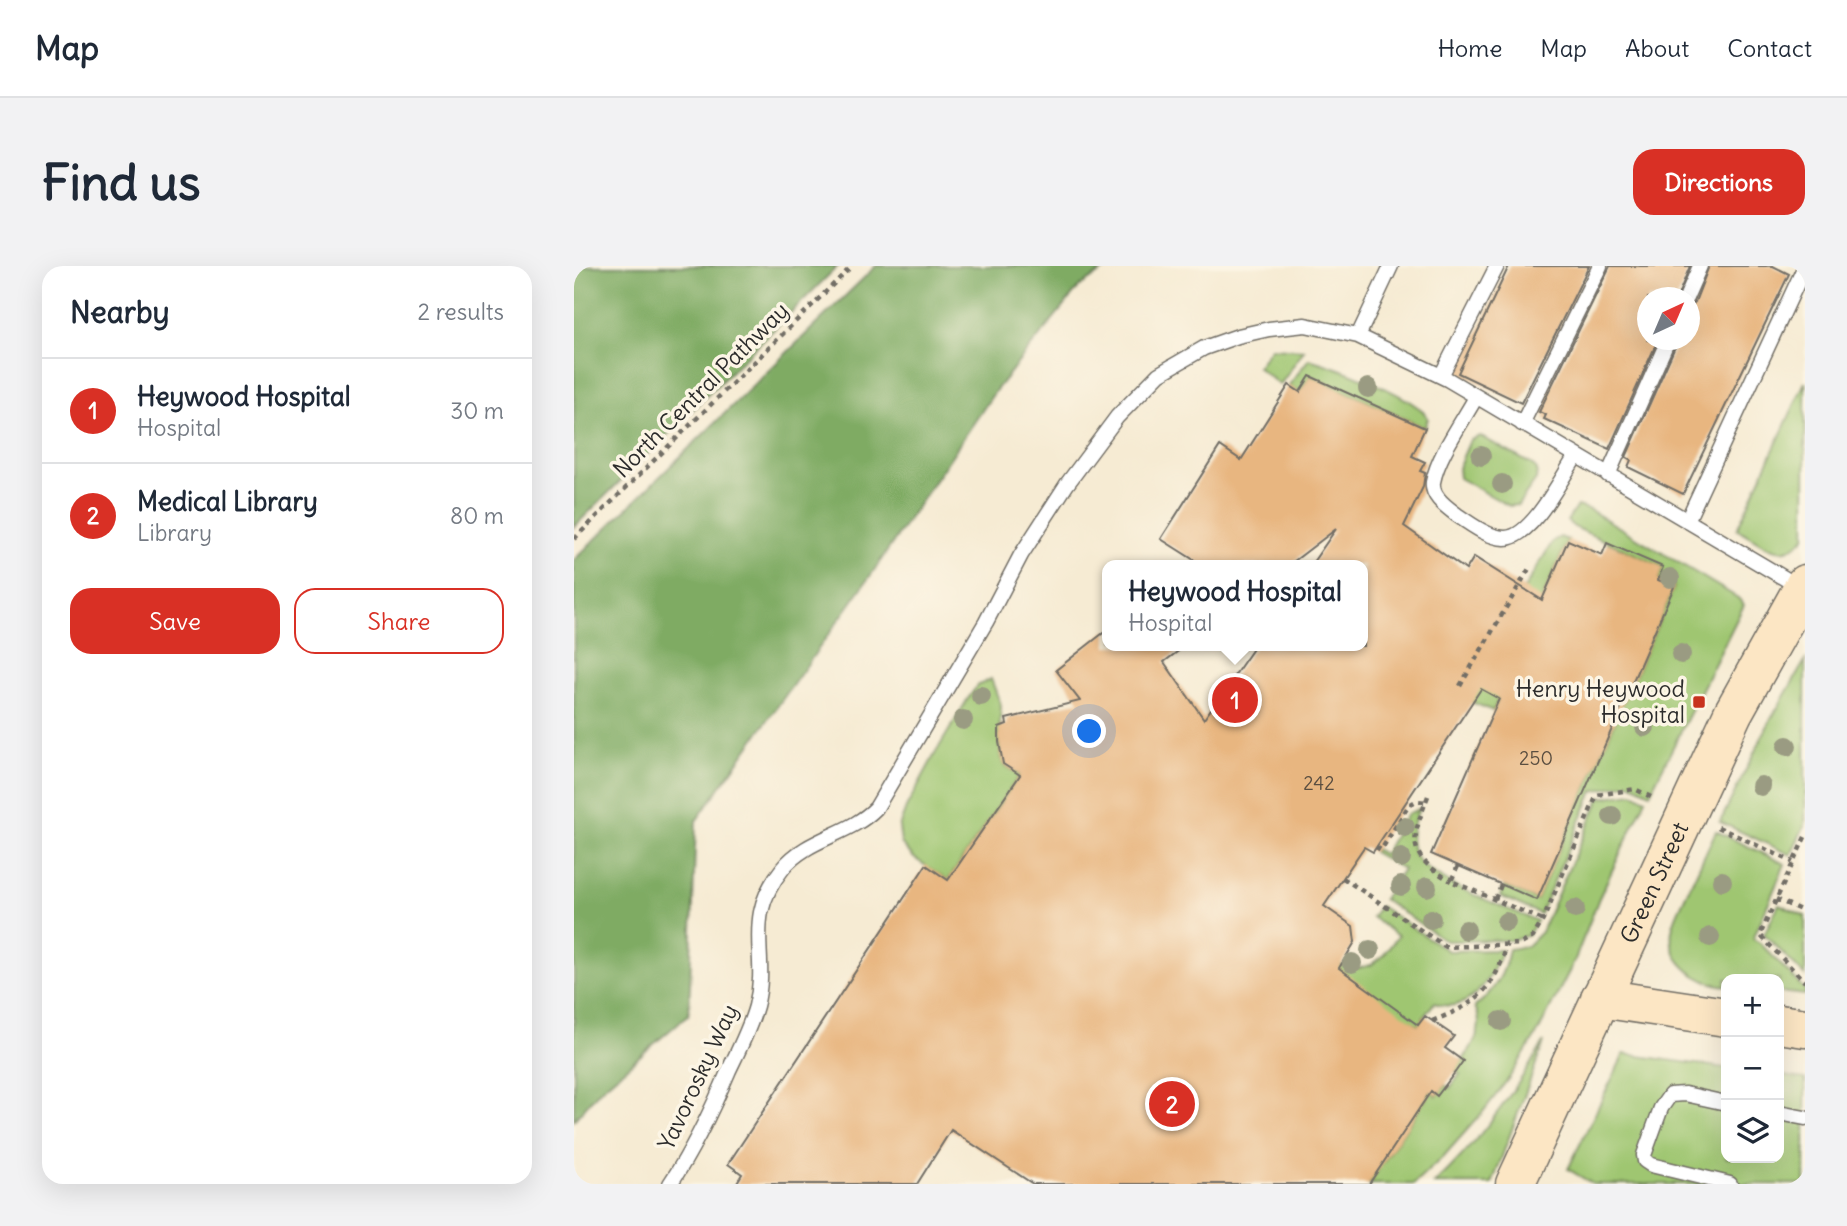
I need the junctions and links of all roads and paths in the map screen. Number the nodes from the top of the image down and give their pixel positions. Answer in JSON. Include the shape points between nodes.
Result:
{"nodes":[{"id":1,"x":852,"y":266,"type":"edge"},
{"id":2,"x":1391,"y":266,"type":"edge"},
{"id":3,"x":1497,"y":266,"type":"edge"},
{"id":4,"x":1600,"y":266,"type":"edge"},
{"id":5,"x":1700,"y":266,"type":"edge"},
{"id":6,"x":1805,"y":266,"type":"edge"},
{"id":7,"x":1691,"y":287,"type":"edge"},
{"id":8,"x":1358,"y":336,"type":"junction"},
{"id":9,"x":1664,"y":350,"type":"edge"},
{"id":10,"x":1441,"y":376,"type":"junction"},
{"id":11,"x":1476,"y":397,"type":"junction"},
{"id":12,"x":1522,"y":424,"type":"junction"},
{"id":13,"x":1576,"y":456,"type":"junction"},
{"id":14,"x":1608,"y":475,"type":"junction"},
{"id":15,"x":1687,"y":522,"type":"junction"},
{"id":16,"x":574,"y":539,"type":"edge"},
{"id":17,"x":1530,"y":567,"type":"dead end"},
{"id":18,"x":1804,"y":586,"type":"edge"},
{"id":19,"x":1460,"y":686,"type":"dead end"},
{"id":20,"x":1655,"y":799,"type":"dead end"},
{"id":21,"x":1713,"y":825,"type":"dead end"},
{"id":22,"x":1805,"y":836,"type":"edge"},
{"id":23,"x":1376,"y":847,"type":"dead end"},
{"id":24,"x":1793,"y":862,"type":"junction"},
{"id":25,"x":1458,"y":866,"type":"dead end"},
{"id":26,"x":1343,"y":878,"type":"dead end"},
{"id":27,"x":1451,"y":881,"type":"junction"},
{"id":28,"x":1501,"y":885,"type":"dead end"},
{"id":29,"x":1776,"y":899,"type":"junction"},
{"id":30,"x":1495,"y":900,"type":"junction"},
{"id":31,"x":1805,"y":912,"type":"edge"},
{"id":32,"x":1543,"y":920,"type":"junction"},
{"id":33,"x":1507,"y":945,"type":"junction"},
{"id":34,"x":1805,"y":982,"type":"edge"},
{"id":35,"x":1600,"y":998,"type":"junction"},
{"id":36,"x":1721,"y":1016,"type":"edge"},
{"id":37,"x":1432,"y":1021,"type":"dead end"},
{"id":38,"x":1784,"y":1025,"type":"edge"},
{"id":39,"x":1805,"y":1028,"type":"edge"},
{"id":40,"x":1721,"y":1101,"type":"edge"},
{"id":41,"x":1784,"y":1114,"type":"edge"},
{"id":42,"x":1805,"y":1118,"type":"edge"},
{"id":43,"x":670,"y":1184,"type":"edge"},
{"id":44,"x":1514,"y":1184,"type":"edge"},
{"id":45,"x":1730,"y":1184,"type":"edge"}],
"edges":[{"from":1,"to":16,"type":"path","name":"North Central Pathway"},
{"from":2,"to":8,"type":"lane"},
{"from":3,"to":10,"type":"lane"},
{"from":4,"to":12,"type":"lane"},
{"from":5,"to":7,"type":"lane"},
{"from":6,"to":15,"type":"lane"},
{"from":8,"to":10,"type":"lane","name":"Yavorosky Way"},
{"from":8,"to":43,"type":"lane","name":"Yavorosky Way","via":[[1305,325],[1238,336],[1204,348],[1158,374],[1110,427],[1021,555],[885,796],[865,819],[800,852],[769,889],[759,914],[756,1005],[701,1133]]},
{"from":9,"to":14,"type":"lane"},
{"from":10,"to":11,"type":"lane","name":"Yavorosky Way"},
{"from":11,"to":12,"type":"lane","name":"Yavorosky Way"},
{"from":11,"to":13,"type":"lane","via":[[1433,484],[1444,506],[1464,519],[1495,537],[1508,538],[1524,531]]},
{"from":12,"to":13,"type":"lane","name":"Yavorosky Way"},
{"from":13,"to":14,"type":"lane","name":"Yavorosky Way"},
{"from":14,"to":15,"type":"lane","name":"Yavorosky Way"},
{"from":15,"to":18,"type":"lane","name":"Yavorosky Way"},
{"from":17,"to":19,"type":"path"},
{"from":18,"to":35,"type":"street","name":"Green Street","via":[[1733,713]]},
{"from":20,"to":32,"type":"path","via":[[1635,789],[1597,795]]},
{"from":21,"to":24,"type":"path"},
{"from":22,"to":24,"type":"path"},
{"from":23,"to":27,"type":"path","via":[[1381,850],[1409,805],[1427,799],[1416,828],[1419,858]]},
{"from":24,"to":29,"type":"path"},
{"from":25,"to":27,"type":"path"},
{"from":26,"to":33,"type":"path","via":[[1447,947]]},
{"from":27,"to":30,"type":"path"},
{"from":28,"to":30,"type":"path"},
{"from":29,"to":31,"type":"path"},
{"from":29,"to":34,"type":"path","via":[[1760,935]]},
{"from":30,"to":32,"type":"path"},
{"from":32,"to":33,"type":"path","via":[[1533,937]]},
{"from":33,"to":37,"type":"path","via":[[1496,974],[1478,998],[1458,1012]]},
{"from":35,"to":36,"type":"street"},
{"from":35,"to":44,"type":"street","name":"Green Street"},
{"from":38,"to":39,"type":"street"},
{"from":40,"to":45,"type":"lane","via":[[1670,1095],[1644,1155],[1651,1165]]},
{"from":41,"to":42,"type":"lane"}]}
